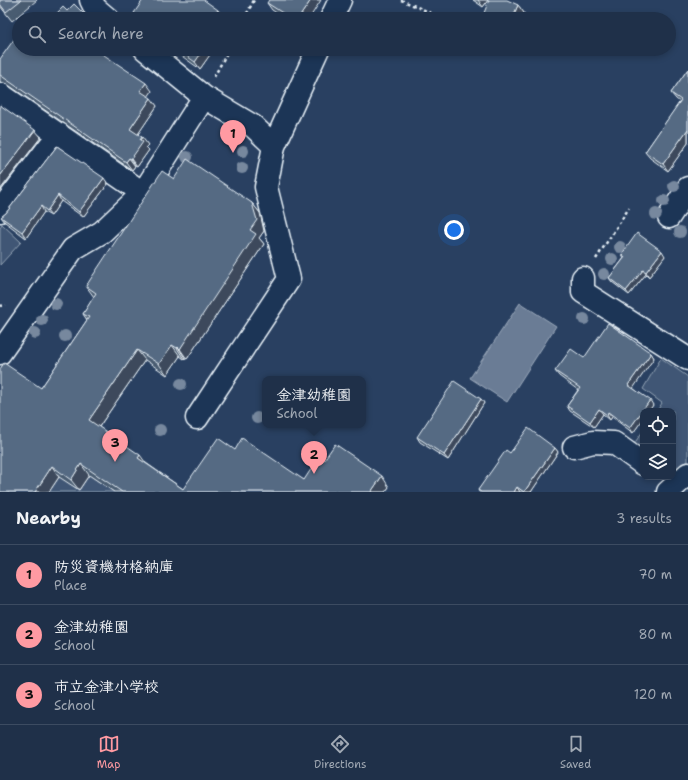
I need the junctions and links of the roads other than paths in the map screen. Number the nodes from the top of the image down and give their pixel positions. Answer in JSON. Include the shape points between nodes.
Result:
{"nodes":[{"id":1,"x":91,"y":0,"type":"edge"},
{"id":2,"x":340,"y":0,"type":"edge"},
{"id":3,"x":100,"y":12,"type":"edge"},
{"id":4,"x":334,"y":12,"type":"edge"},
{"id":5,"x":154,"y":56,"type":"edge"},
{"id":6,"x":315,"y":56,"type":"edge"},
{"id":7,"x":0,"y":94,"type":"edge"},
{"id":8,"x":204,"y":97,"type":"junction"},
{"id":9,"x":59,"y":134,"type":"junction"},
{"id":10,"x":274,"y":146,"type":"junction"},
{"id":11,"x":688,"y":188,"type":"edge"},
{"id":12,"x":143,"y":193,"type":"junction"},
{"id":13,"x":0,"y":211,"type":"edge"},
{"id":14,"x":669,"y":217,"type":"dead end"},
{"id":15,"x":583,"y":278,"type":"road end"},
{"id":16,"x":0,"y":352,"type":"edge"},
{"id":17,"x":688,"y":359,"type":"edge"},
{"id":18,"x":196,"y":418,"type":"dead end"},
{"id":19,"x":574,"y":446,"type":"dead end"},
{"id":20,"x":640,"y":462,"type":"edge"}],
"edges":[{"from":1,"to":3,"type":"street"},
{"from":2,"to":4,"type":"street"},
{"from":5,"to":8,"type":"street"},
{"from":6,"to":10,"type":"street"},
{"from":7,"to":9,"type":"street"},
{"from":8,"to":10,"type":"street","via":[[253,126]]},
{"from":8,"to":12,"type":"street"},
{"from":9,"to":12,"type":"street"},
{"from":9,"to":13,"type":"street"},
{"from":10,"to":18,"type":"street","via":[[266,188],[289,279]]},
{"from":11,"to":14,"type":"street"},
{"from":12,"to":16,"type":"street","via":[[102,232],[73,249]]},
{"from":15,"to":17,"type":"street","via":[[583,292]]},
{"from":19,"to":20,"type":"street","via":[[593,442],[614,443]]}]}
